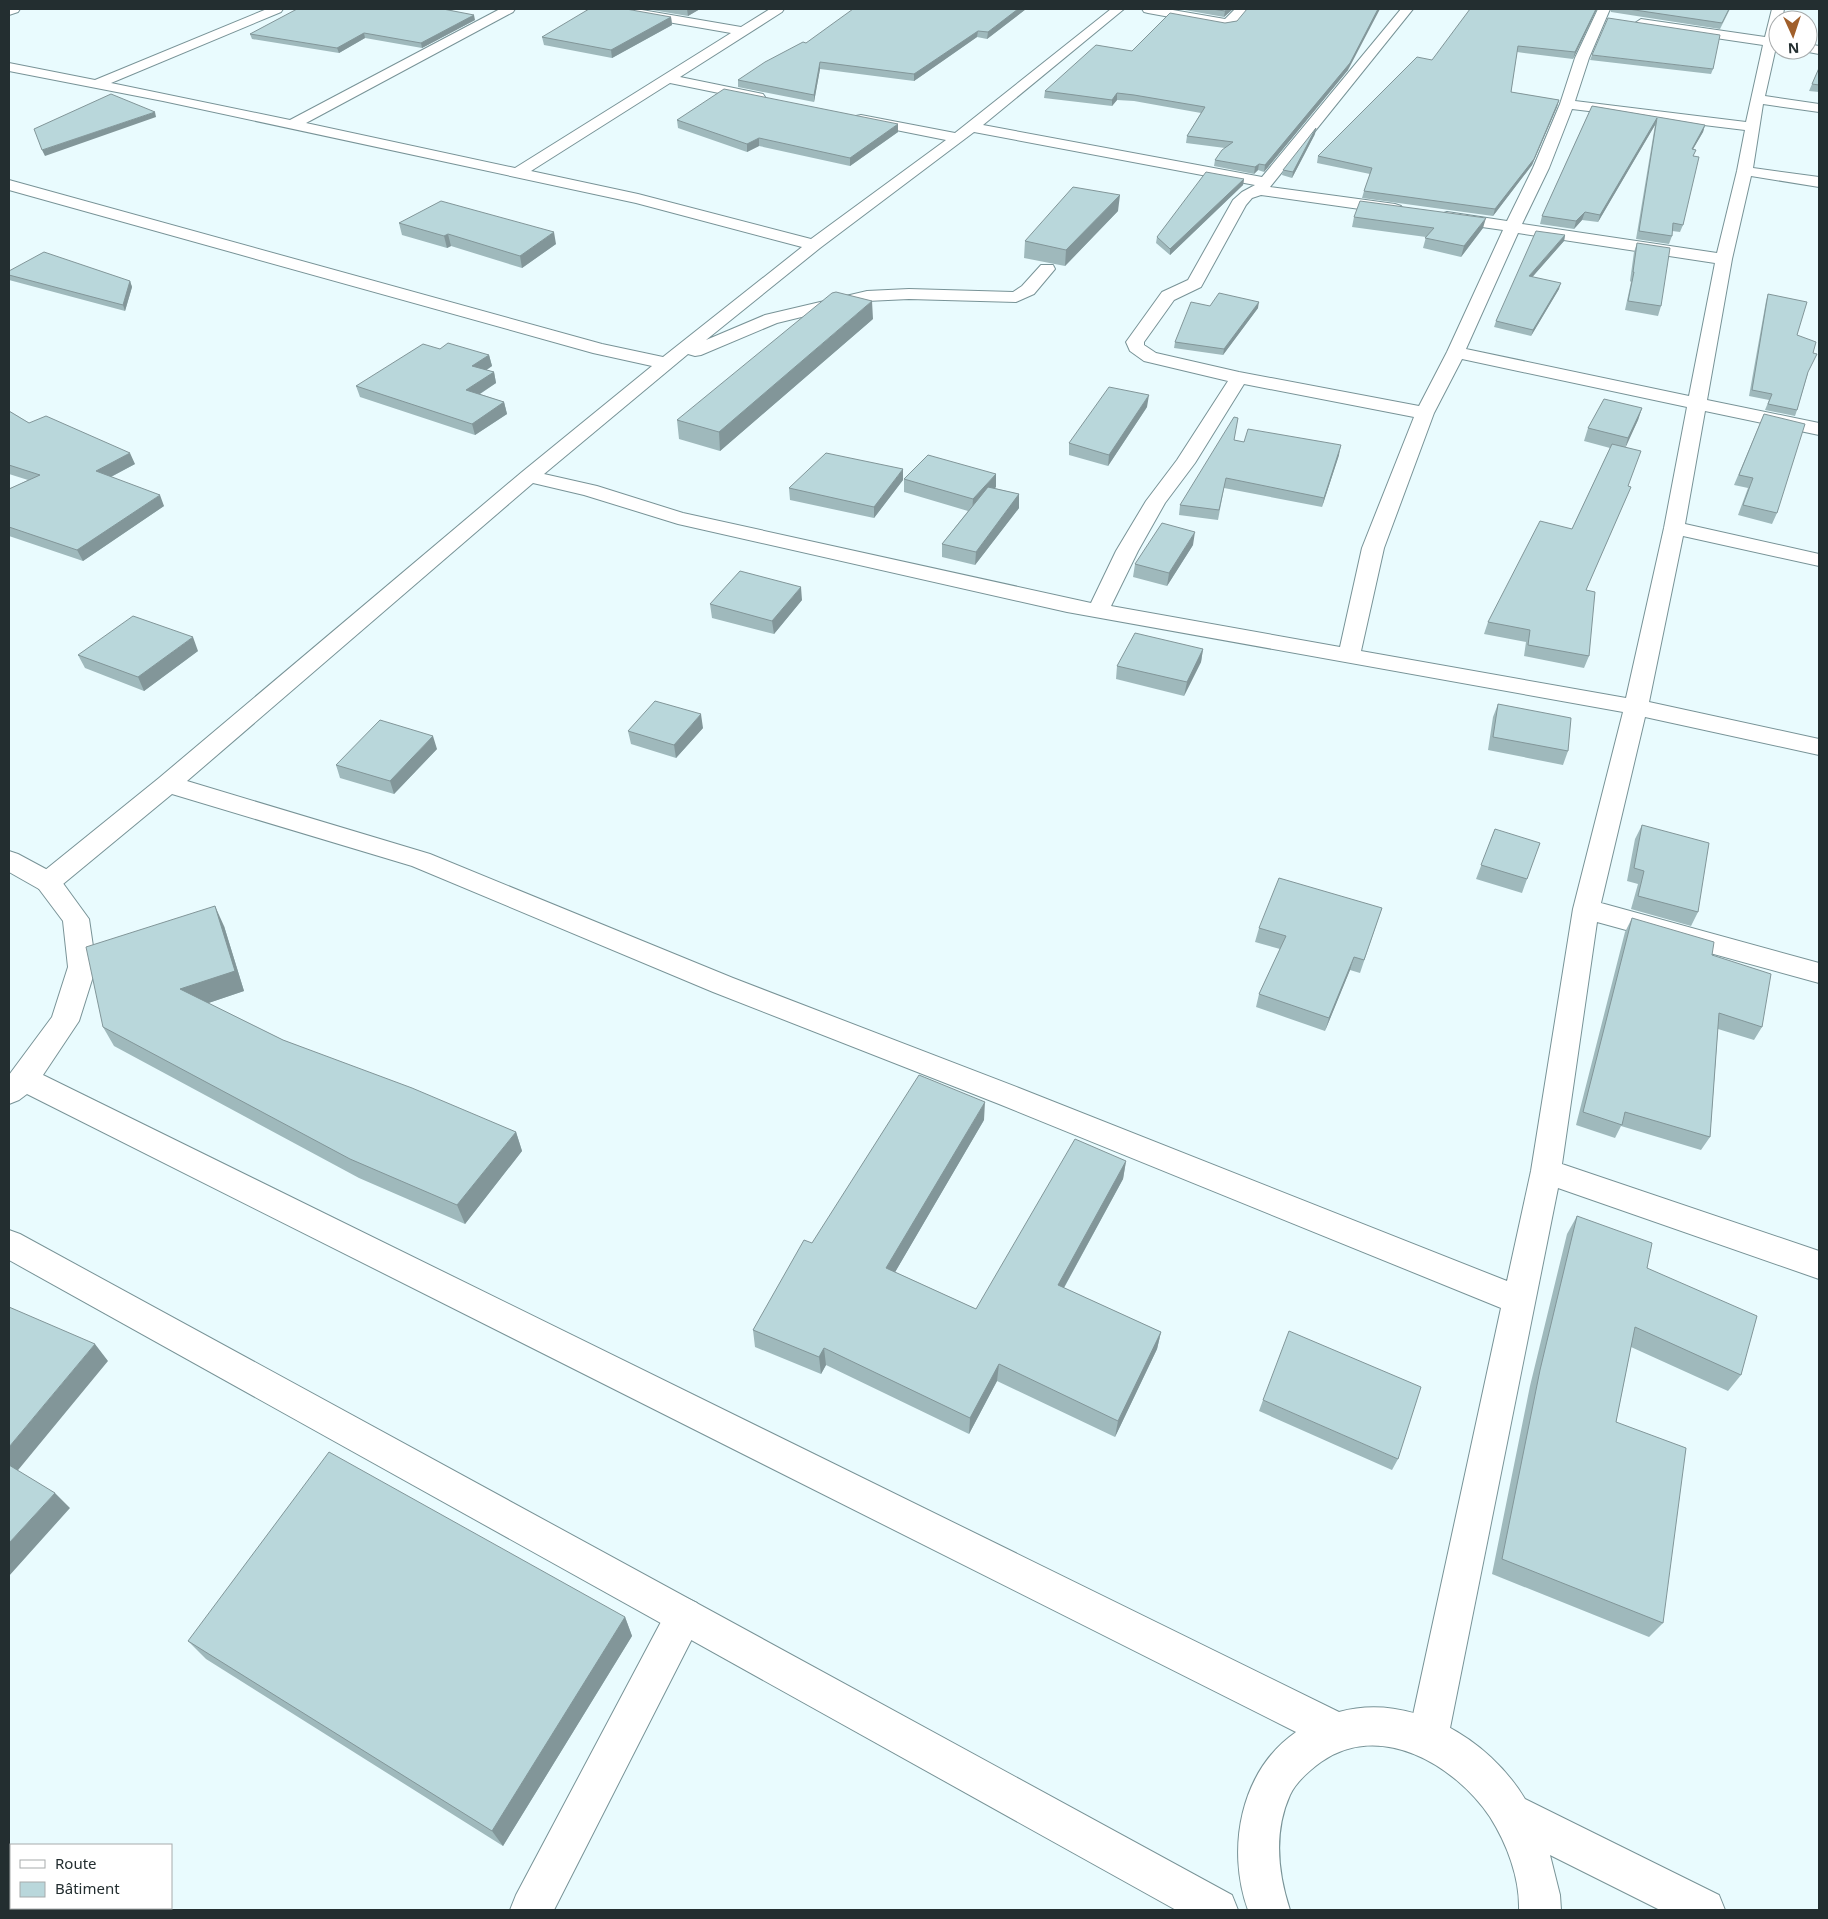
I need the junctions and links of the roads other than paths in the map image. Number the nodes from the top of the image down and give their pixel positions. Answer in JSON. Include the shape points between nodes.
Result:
{"nodes":[{"id":1,"x":14,"y":9,"type":"edge"},
{"id":2,"x":277,"y":9,"type":"edge"},
{"id":3,"x":509,"y":9,"type":"edge"},
{"id":4,"x":616,"y":9,"type":"edge"},
{"id":5,"x":778,"y":9,"type":"edge"},
{"id":6,"x":1118,"y":9,"type":"edge"},
{"id":7,"x":1148,"y":9,"type":"edge"},
{"id":8,"x":1242,"y":9,"type":"edge"},
{"id":9,"x":1406,"y":9,"type":"edge"},
{"id":10,"x":9,"y":11,"type":"edge"},
{"id":11,"x":1605,"y":15,"type":"edge"},
{"id":12,"x":1630,"y":21,"type":"edge"},
{"id":13,"x":741,"y":31,"type":"junction"},
{"id":14,"x":1768,"y":42,"type":"edge"},
{"id":15,"x":1769,"y":60,"type":"edge"},
{"id":16,"x":9,"y":67,"type":"edge"},
{"id":17,"x":670,"y":79,"type":"junction"},
{"id":18,"x":96,"y":84,"type":"junction"},
{"id":19,"x":1757,"y":99,"type":"junction"},
{"id":20,"x":775,"y":101,"type":"edge"},
{"id":21,"x":1567,"y":104,"type":"junction"},
{"id":22,"x":1819,"y":108,"type":"edge"},
{"id":23,"x":852,"y":117,"type":"edge"},
{"id":24,"x":292,"y":125,"type":"junction"},
{"id":25,"x":1752,"y":126,"type":"junction"},
{"id":26,"x":971,"y":127,"type":"junction"},
{"id":27,"x":958,"y":138,"type":"junction"},
{"id":28,"x":1745,"y":171,"type":"junction"},
{"id":29,"x":518,"y":173,"type":"junction"},
{"id":30,"x":1819,"y":182,"type":"edge"},
{"id":31,"x":9,"y":185,"type":"edge"},
{"id":32,"x":1262,"y":186,"type":"junction"},
{"id":33,"x":1406,"y":211,"type":"edge"},
{"id":34,"x":1435,"y":215,"type":"edge"},
{"id":35,"x":1513,"y":226,"type":"junction"},
{"id":36,"x":814,"y":244,"type":"junction"},
{"id":37,"x":1724,"y":259,"type":"junction"},
{"id":38,"x":1047,"y":269,"type":"edge"},
{"id":39,"x":1456,"y":352,"type":"junction"},
{"id":40,"x":666,"y":363,"type":"junction"},
{"id":41,"x":1239,"y":378,"type":"junction"},
{"id":42,"x":1698,"y":404,"type":"junction"},
{"id":43,"x":1425,"y":413,"type":"junction"},
{"id":44,"x":1819,"y":429,"type":"edge"},
{"id":45,"x":529,"y":476,"type":"junction"},
{"id":46,"x":1674,"y":528,"type":"junction"},
{"id":47,"x":1819,"y":560,"type":"edge"},
{"id":48,"x":1098,"y":611,"type":"junction"},
{"id":49,"x":1349,"y":656,"type":"junction"},
{"id":50,"x":1636,"y":707,"type":"junction"},
{"id":51,"x":1819,"y":747,"type":"edge"},
{"id":52,"x":168,"y":784,"type":"junction"},
{"id":53,"x":9,"y":860,"type":"edge"},
{"id":54,"x":48,"y":882,"type":"junction"},
{"id":55,"x":1586,"y":909,"type":"junction"},
{"id":56,"x":1819,"y":973,"type":"edge"},
{"id":57,"x":16,"y":1086,"type":"edge"},
{"id":58,"x":1546,"y":1171,"type":"junction"},
{"id":59,"x":9,"y":1244,"type":"edge"},
{"id":60,"x":1819,"y":1265,"type":"edge"},
{"id":61,"x":1518,"y":1300,"type":"junction"},
{"id":62,"x":684,"y":1616,"type":"junction"},
{"id":63,"x":1336,"y":1731,"type":"junction"},
{"id":64,"x":1428,"y":1738,"type":"junction"},
{"id":65,"x":1512,"y":1814,"type":"junction"},
{"id":66,"x":531,"y":1910,"type":"edge"},
{"id":67,"x":1217,"y":1910,"type":"edge"},
{"id":68,"x":1269,"y":1910,"type":"edge"},
{"id":69,"x":1540,"y":1910,"type":"edge"},
{"id":70,"x":1704,"y":1910,"type":"edge"}],
"edges":[{"from":1,"to":10,"type":"street"},
{"from":2,"to":18,"type":"street"},
{"from":3,"to":24,"type":"street"},
{"from":4,"to":13,"type":"street"},
{"from":5,"to":13,"type":"street"},
{"from":6,"to":26,"type":"street"},
{"from":7,"to":8,"type":"street","via":[[1225,23],[1231,22]]},
{"from":9,"to":32,"type":"street"},
{"from":11,"to":21,"type":"street","via":[[1582,58]]},
{"from":12,"to":14,"type":"street"},
{"from":13,"to":17,"type":"street"},
{"from":15,"to":19,"type":"street"},
{"from":16,"to":18,"type":"street"},
{"from":17,"to":20,"type":"street"},
{"from":17,"to":29,"type":"street"},
{"from":18,"to":24,"type":"street"},
{"from":19,"to":22,"type":"street"},
{"from":19,"to":25,"type":"street"},
{"from":21,"to":25,"type":"street"},
{"from":21,"to":35,"type":"street"},
{"from":23,"to":27,"type":"street"},
{"from":24,"to":29,"type":"street"},
{"from":25,"to":28,"type":"street"},
{"from":26,"to":27,"type":"street"},
{"from":26,"to":32,"type":"street"},
{"from":27,"to":36,"type":"street"},
{"from":28,"to":30,"type":"street"},
{"from":28,"to":37,"type":"street"},
{"from":29,"to":36,"type":"street","via":[[638,199]]},
{"from":31,"to":40,"type":"street","via":[[599,349]]},
{"from":32,"to":33,"type":"street"},
{"from":32,"to":41,"type":"street","via":[[1238,203],[1195,283],[1168,296],[1135,342],[1141,352],[1150,357]]},
{"from":34,"to":35,"type":"street"},
{"from":35,"to":37,"type":"street"},
{"from":35,"to":39,"type":"street"},
{"from":36,"to":40,"type":"street"},
{"from":37,"to":42,"type":"street"},
{"from":38,"to":40,"type":"street","via":[[1028,290],[1016,297],[867,296],[771,319]]},
{"from":39,"to":42,"type":"street"},
{"from":39,"to":43,"type":"street"},
{"from":40,"to":45,"type":"street"},
{"from":41,"to":43,"type":"street"},
{"from":41,"to":48,"type":"street","via":[[1185,463],[1156,501]]},
{"from":42,"to":44,"type":"street"},
{"from":42,"to":46,"type":"street"},
{"from":43,"to":49,"type":"street","via":[[1373,548]]},
{"from":45,"to":48,"type":"street","via":[[590,490],[678,518]]},
{"from":45,"to":52,"type":"street"},
{"from":46,"to":47,"type":"street"},
{"from":46,"to":50,"type":"street"},
{"from":48,"to":49,"type":"street"},
{"from":49,"to":50,"type":"street"},
{"from":50,"to":51,"type":"street"},
{"from":50,"to":55,"type":"street"},
{"from":52,"to":54,"type":"street"},
{"from":52,"to":61,"type":"street","via":[[421,860],[723,985]]},
{"from":53,"to":54,"type":"street"},
{"from":54,"to":57,"type":"street","via":[[76,919],[82,967],[65,1021]]},
{"from":55,"to":56,"type":"street"},
{"from":55,"to":58,"type":"street"},
{"from":57,"to":63,"type":"street"},
{"from":58,"to":60,"type":"street"},
{"from":58,"to":61,"type":"street"},
{"from":59,"to":62,"type":"street"},
{"from":61,"to":64,"type":"street"},
{"from":62,"to":66,"type":"street"},
{"from":62,"to":67,"type":"street"},
{"from":63,"to":64,"type":"street","via":[[1366,1725],[1397,1728]]},
{"from":63,"to":68,"type":"street","via":[[1303,1748],[1284,1769],[1262,1813],[1257,1856]]},
{"from":64,"to":65,"type":"street","via":[[1461,1757],[1489,1783]]},
{"from":65,"to":69,"type":"street","via":[[1532,1859]]},
{"from":65,"to":70,"type":"street"}]}
